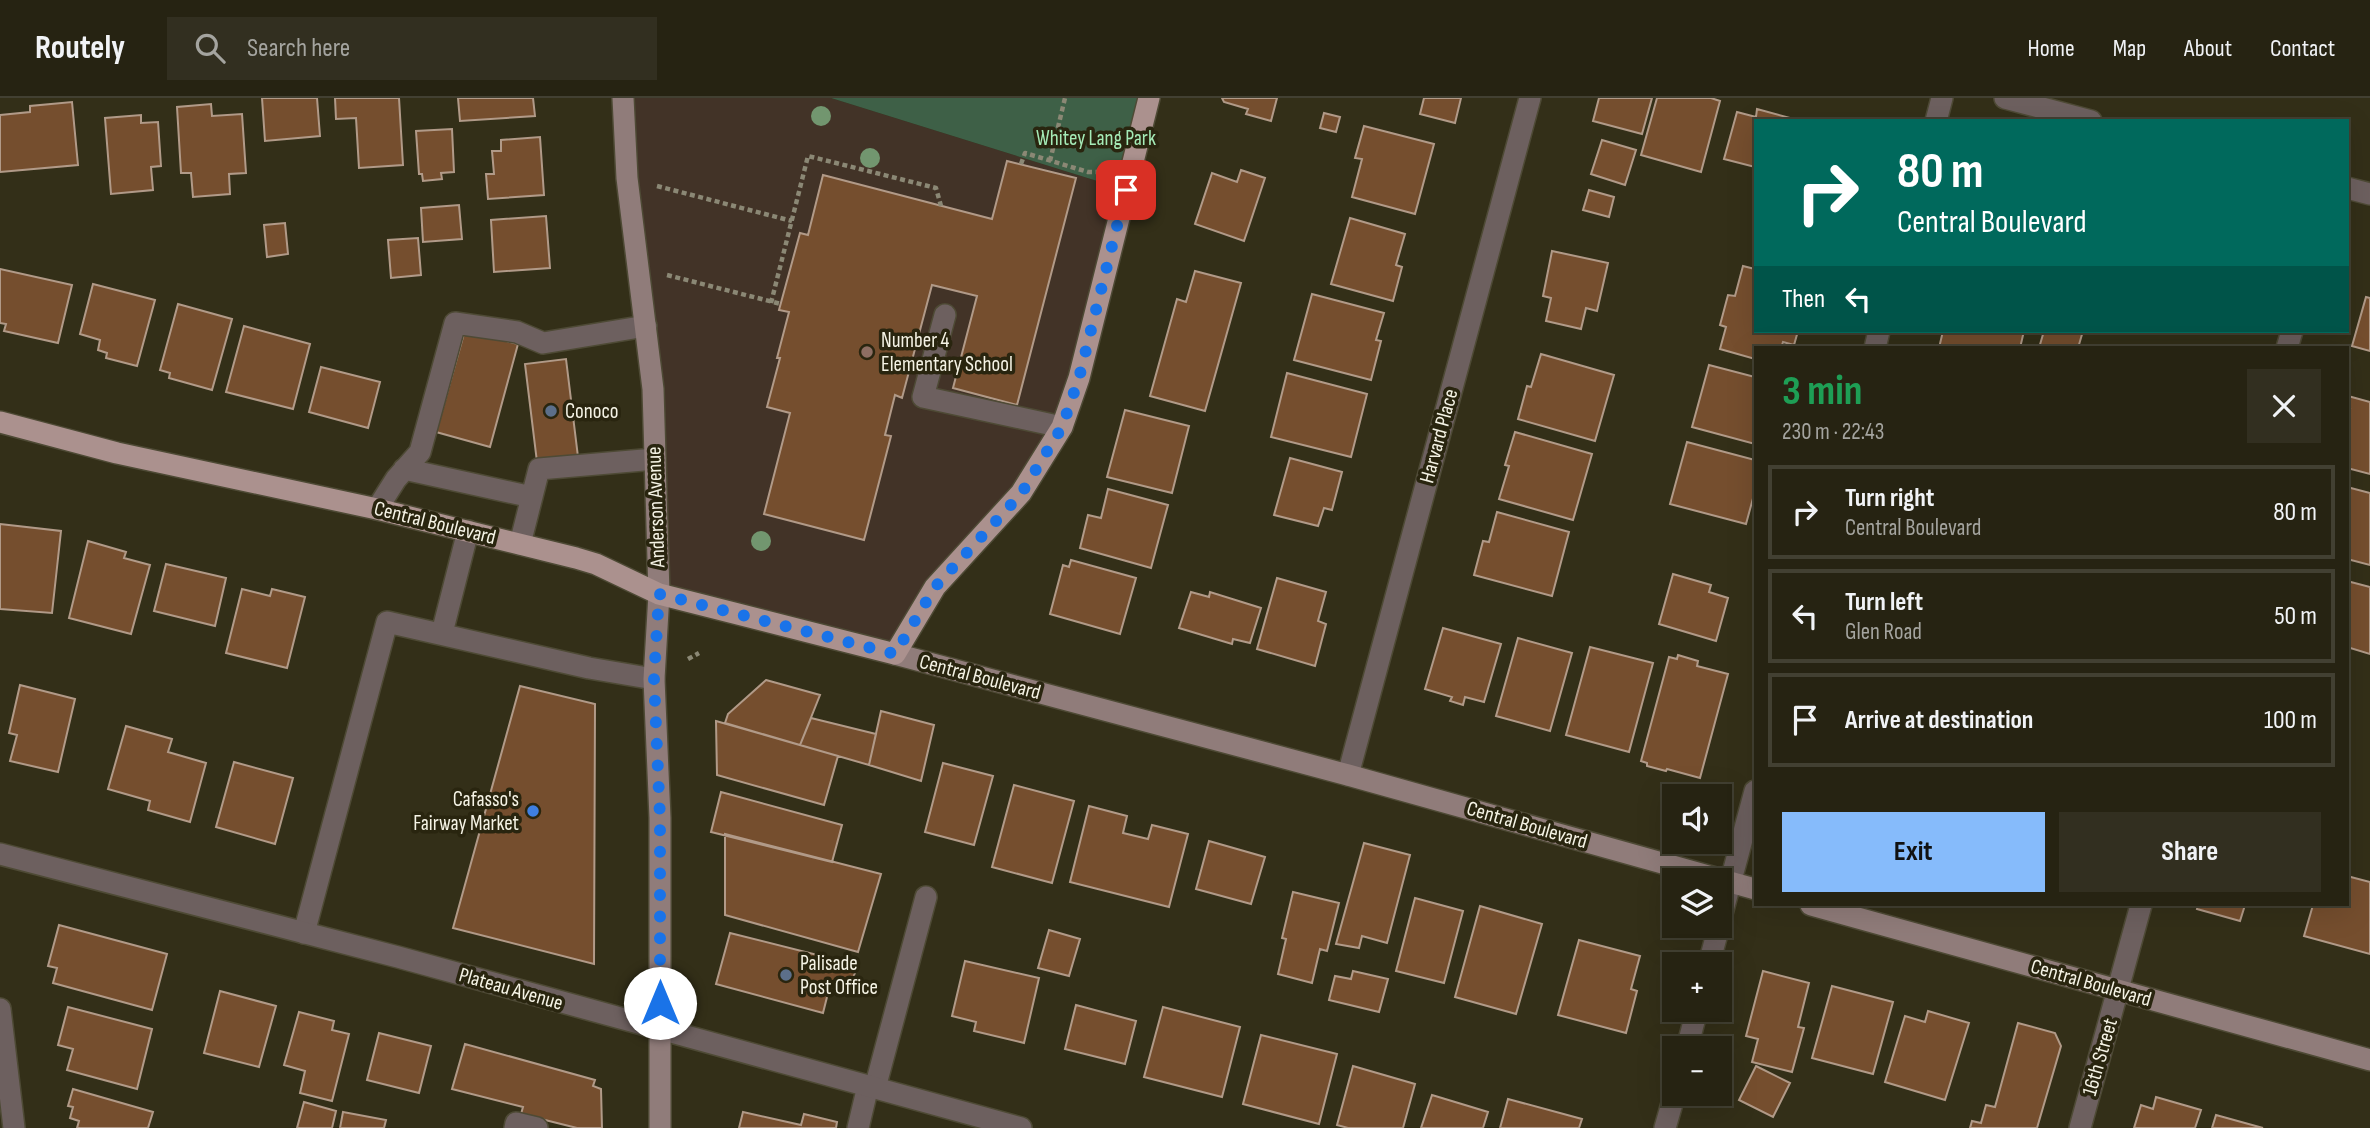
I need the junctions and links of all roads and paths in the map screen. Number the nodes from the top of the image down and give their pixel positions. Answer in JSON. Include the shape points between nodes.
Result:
{"nodes":[{"id":1,"x":623,"y":98,"type":"edge"},
{"id":2,"x":1065,"y":98,"type":"edge"},
{"id":3,"x":1149,"y":98,"type":"edge"},
{"id":4,"x":1530,"y":98,"type":"edge"},
{"id":5,"x":1942,"y":98,"type":"edge"},
{"id":6,"x":2005,"y":98,"type":"edge"},
{"id":7,"x":1937,"y":119,"type":"edge"},
{"id":8,"x":2084,"y":119,"type":"edge"},
{"id":9,"x":1050,"y":161,"type":"junction"},
{"id":10,"x":1021,"y":164,"type":"dead end"},
{"id":11,"x":1130,"y":171,"type":"junction"},
{"id":12,"x":627,"y":178,"type":"junction"},
{"id":13,"x":2349,"y":189,"type":"edge"},
{"id":14,"x":2370,"y":194,"type":"edge"},
{"id":15,"x":941,"y":206,"type":"dead end"},
{"id":16,"x":792,"y":221,"type":"junction"},
{"id":17,"x":638,"y":267,"type":"junction"},
{"id":18,"x":771,"y":303,"type":"junction"},
{"id":19,"x":781,"y":304,"type":"dead end"},
{"id":20,"x":944,"y":315,"type":"dead end"},
{"id":21,"x":646,"y":326,"type":"junction"},
{"id":22,"x":0,"y":422,"type":"edge"},
{"id":23,"x":1062,"y":427,"type":"junction"},
{"id":24,"x":655,"y":459,"type":"junction"},
{"id":25,"x":404,"y":470,"type":"junction"},
{"id":26,"x":532,"y":497,"type":"junction"},
{"id":27,"x":377,"y":509,"type":"junction"},
{"id":28,"x":468,"y":531,"type":"junction"},
{"id":29,"x":520,"y":544,"type":"junction"},
{"id":30,"x":659,"y":594,"type":"junction"},
{"id":31,"x":442,"y":633,"type":"junction"},
{"id":32,"x":699,"y":653,"type":"dead end"},
{"id":33,"x":895,"y":654,"type":"junction"},
{"id":34,"x":688,"y":659,"type":"dead end"},
{"id":35,"x":654,"y":679,"type":"junction"},
{"id":36,"x":1348,"y":775,"type":"junction"},
{"id":37,"x":1754,"y":795,"type":"edge"},
{"id":38,"x":0,"y":854,"type":"edge"},
{"id":39,"x":1681,"y":868,"type":"edge"},
{"id":40,"x":1732,"y":878,"type":"edge"},
{"id":41,"x":1732,"y":882,"type":"edge"},
{"id":42,"x":1754,"y":889,"type":"edge"},
{"id":43,"x":926,"y":897,"type":"dead end"},
{"id":44,"x":1815,"y":906,"type":"edge"},
{"id":45,"x":2141,"y":906,"type":"edge"},
{"id":46,"x":304,"y":933,"type":"junction"},
{"id":47,"x":2119,"y":991,"type":"junction"},
{"id":48,"x":0,"y":1009,"type":"edge"},
{"id":49,"x":660,"y":1030,"type":"junction"},
{"id":50,"x":2370,"y":1060,"type":"edge"},
{"id":51,"x":871,"y":1087,"type":"junction"},
{"id":52,"x":1671,"y":1106,"type":"edge"},
{"id":53,"x":14,"y":1128,"type":"edge"},
{"id":54,"x":515,"y":1128,"type":"edge"},
{"id":55,"x":537,"y":1128,"type":"edge"},
{"id":56,"x":660,"y":1128,"type":"edge"},
{"id":57,"x":858,"y":1128,"type":"edge"},
{"id":58,"x":1021,"y":1128,"type":"edge"},
{"id":59,"x":1665,"y":1128,"type":"edge"},
{"id":60,"x":2080,"y":1128,"type":"edge"}],
"edges":[{"from":1,"to":12,"type":"main road","name":"Anderson Avenue"},
{"from":2,"to":9,"type":"path"},
{"from":3,"to":11,"type":"main road"},
{"from":4,"to":36,"type":"street","name":"Harvard Place"},
{"from":5,"to":7,"type":"street"},
{"from":6,"to":8,"type":"street"},
{"from":9,"to":10,"type":"path","via":[[1024,153]]},
{"from":9,"to":11,"type":"path","via":[[1087,172]]},
{"from":11,"to":23,"type":"main road","via":[[1079,378]]},
{"from":12,"to":16,"type":"path"},
{"from":12,"to":17,"type":"main road","name":"Anderson Avenue"},
{"from":13,"to":14,"type":"street"},
{"from":15,"to":16,"type":"path","via":[[936,188],[808,156]]},
{"from":16,"to":18,"type":"path"},
{"from":17,"to":18,"type":"path"},
{"from":17,"to":21,"type":"main road","name":"Anderson Avenue"},
{"from":18,"to":19,"type":"path"},
{"from":20,"to":23,"type":"street","via":[[923,397]]},
{"from":21,"to":24,"type":"main road","name":"Anderson Avenue"},
{"from":21,"to":25,"type":"street","via":[[544,352],[517,332],[455,323],[420,452]]},
{"from":22,"to":27,"type":"main road","name":"Central Boulevard","via":[[117,453]]},
{"from":23,"to":33,"type":"main road","via":[[1021,494],[935,587]]},
{"from":24,"to":26,"type":"street","via":[[557,463],[539,469]]},
{"from":24,"to":30,"type":"main road","name":"Anderson Avenue"},
{"from":25,"to":26,"type":"street"},
{"from":25,"to":27,"type":"street"},
{"from":26,"to":29,"type":"street"},
{"from":27,"to":28,"type":"main road","name":"Central Boulevard"},
{"from":28,"to":29,"type":"main road","name":"Central Boulevard"},
{"from":28,"to":31,"type":"street"},
{"from":29,"to":30,"type":"main road","name":"Central Boulevard","via":[[596,564]]},
{"from":30,"to":33,"type":"main road","name":"Central Boulevard"},
{"from":30,"to":35,"type":"main road","name":"Anderson Avenue"},
{"from":31,"to":35,"type":"street"},
{"from":31,"to":46,"type":"street","via":[[387,622]]},
{"from":32,"to":34,"type":"path"},
{"from":33,"to":36,"type":"main road","name":"Central Boulevard"},
{"from":35,"to":49,"type":"main road","name":"Anderson Avenue","via":[[660,818]]},
{"from":36,"to":39,"type":"main road","name":"Central Boulevard"},
{"from":37,"to":40,"type":"street"},
{"from":38,"to":46,"type":"street","name":"Plateau Avenue"},
{"from":41,"to":42,"type":"main road","name":"Central Boulevard"},
{"from":43,"to":51,"type":"street"},
{"from":44,"to":47,"type":"main road","name":"Central Boulevard"},
{"from":45,"to":47,"type":"street","name":"16th Street"},
{"from":46,"to":49,"type":"street","name":"Plateau Avenue"},
{"from":47,"to":50,"type":"main road","name":"Central Boulevard"},
{"from":47,"to":60,"type":"street","name":"16th Street"},
{"from":48,"to":53,"type":"street"},
{"from":49,"to":51,"type":"street","name":"Plateau Avenue"},
{"from":49,"to":56,"type":"main road","name":"Anderson Avenue"},
{"from":51,"to":57,"type":"street"},
{"from":51,"to":58,"type":"street","name":"Plateau Avenue"},
{"from":52,"to":59,"type":"street"},
{"from":54,"to":55,"type":"street","via":[[516,1123]]}]}
